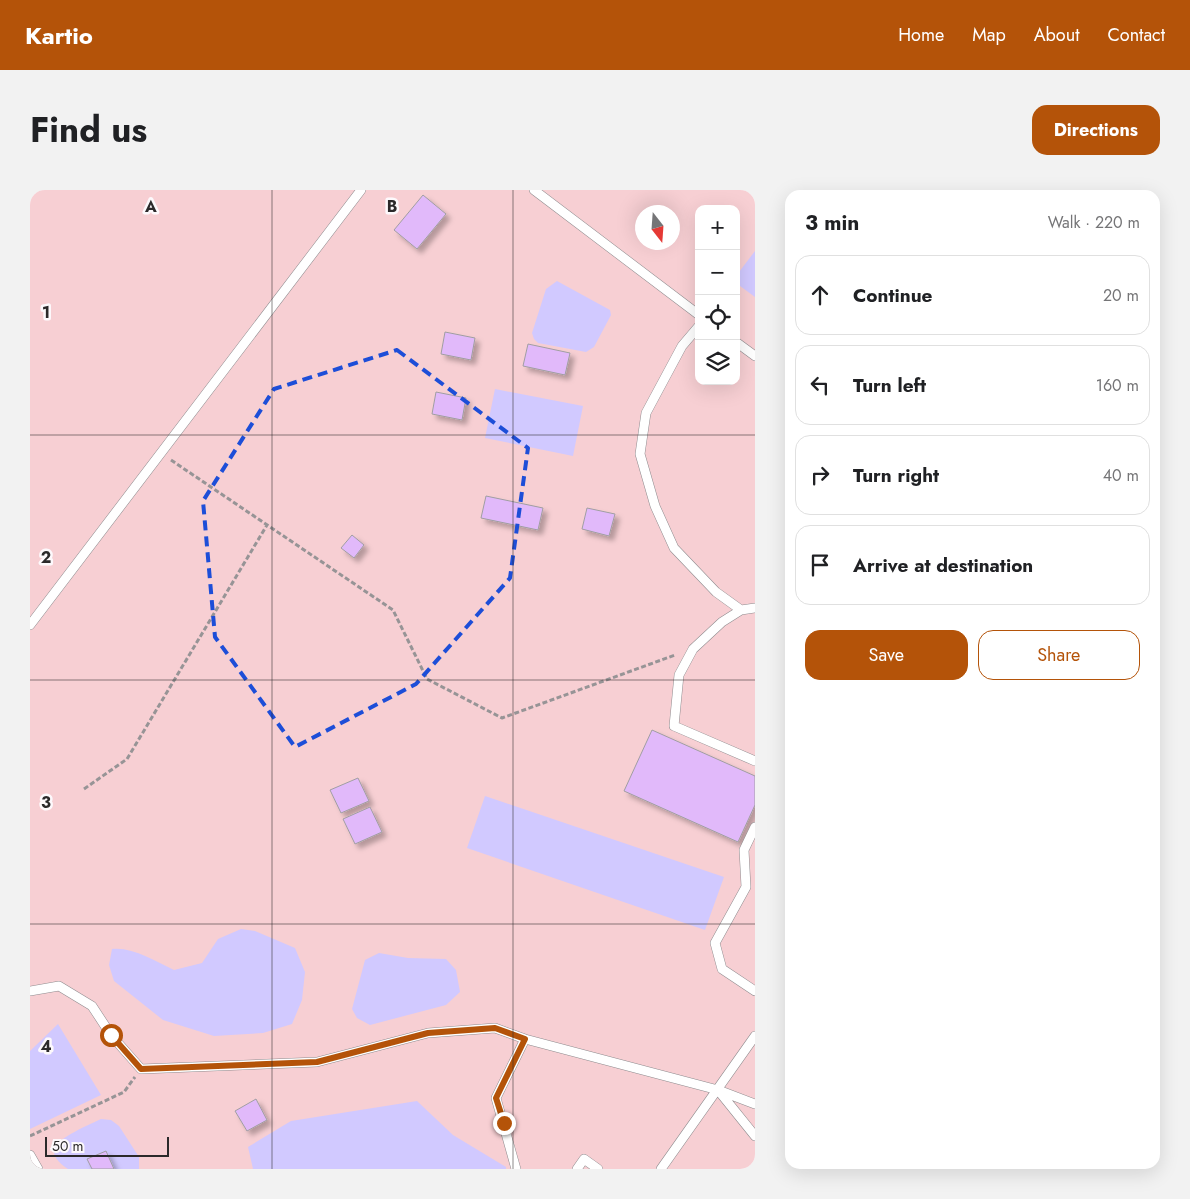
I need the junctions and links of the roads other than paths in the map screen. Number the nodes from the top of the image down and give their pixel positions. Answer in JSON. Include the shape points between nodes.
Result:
{"nodes":[{"id":1,"x":361,"y":190,"type":"edge"},
{"id":2,"x":534,"y":190,"type":"edge"},
{"id":3,"x":695,"y":312,"type":"edge"},
{"id":4,"x":695,"y":331,"type":"edge"},
{"id":5,"x":740,"y":345,"type":"edge"},
{"id":6,"x":755,"y":356,"type":"edge"},
{"id":7,"x":755,"y":608,"type":"edge"},
{"id":8,"x":741,"y":610,"type":"junction"},
{"id":9,"x":30,"y":625,"type":"edge"},
{"id":10,"x":755,"y":761,"type":"edge"},
{"id":11,"x":755,"y":827,"type":"edge"},
{"id":12,"x":30,"y":991,"type":"edge"},
{"id":13,"x":755,"y":991,"type":"edge"},
{"id":14,"x":755,"y":1036,"type":"edge"},
{"id":15,"x":525,"y":1039,"type":"junction"},
{"id":16,"x":718,"y":1090,"type":"junction"},
{"id":17,"x":755,"y":1104,"type":"edge"},
{"id":18,"x":755,"y":1136,"type":"edge"},
{"id":19,"x":30,"y":1155,"type":"edge"},
{"id":20,"x":38,"y":1169,"type":"edge"},
{"id":21,"x":516,"y":1169,"type":"edge"},
{"id":22,"x":577,"y":1169,"type":"edge"},
{"id":23,"x":598,"y":1169,"type":"edge"},
{"id":24,"x":661,"y":1169,"type":"edge"}],
"edges":[{"from":1,"to":9,"type":"lane"},
{"from":2,"to":3,"type":"lane"},
{"from":4,"to":8,"type":"lane","via":[[682,346],[646,413],[640,454],[655,506],[674,548],[716,592]]},
{"from":5,"to":6,"type":"lane"},
{"from":7,"to":8,"type":"lane"},
{"from":8,"to":10,"type":"lane","via":[[722,622],[693,649],[679,675],[674,726]]},
{"from":11,"to":13,"type":"lane","via":[[744,850],[746,887],[715,943],[722,969]]},
{"from":12,"to":15,"type":"lane","via":[[59,986],[92,1006],[111,1035],[141,1069],[317,1062],[428,1033],[495,1028]]},
{"from":14,"to":16,"type":"lane"},
{"from":15,"to":16,"type":"lane"},
{"from":15,"to":21,"type":"lane","via":[[496,1098]]},
{"from":16,"to":17,"type":"lane"},
{"from":16,"to":18,"type":"lane"},
{"from":16,"to":24,"type":"lane"},
{"from":19,"to":20,"type":"lane"},
{"from":22,"to":23,"type":"lane","via":[[584,1159]]}]}
